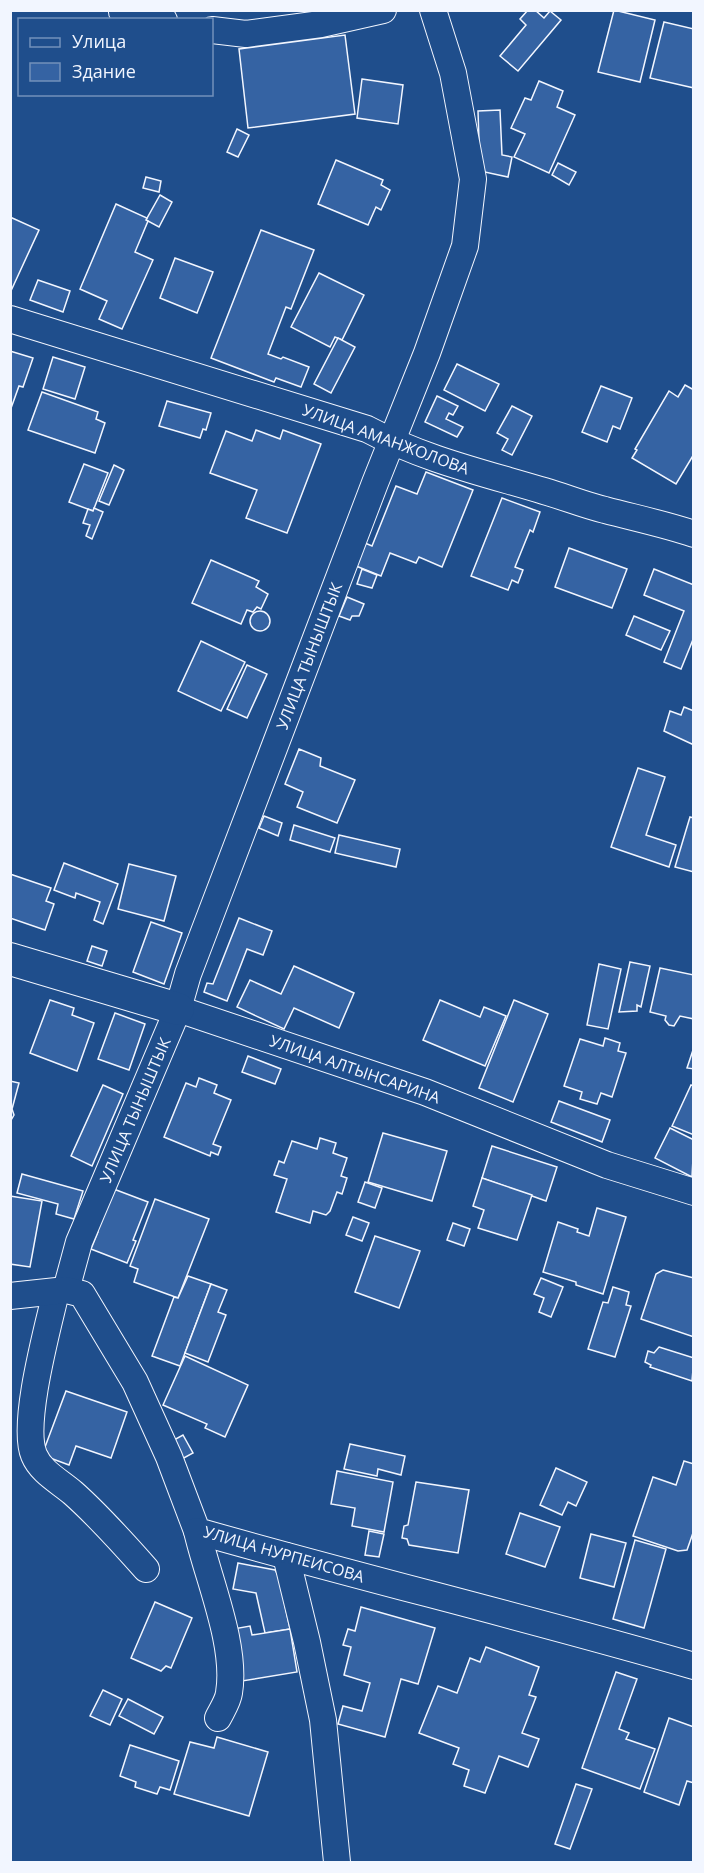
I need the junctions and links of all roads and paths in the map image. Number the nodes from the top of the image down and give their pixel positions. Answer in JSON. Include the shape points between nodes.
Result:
{"nodes":[{"id":1,"x":383,"y":10,"type":"edge"},
{"id":2,"x":433,"y":10,"type":"edge"},
{"id":3,"x":122,"y":12,"type":"dead end"},
{"id":4,"x":154,"y":18,"type":"edge"},
{"id":5,"x":213,"y":30,"type":"edge"},
{"id":6,"x":10,"y":319,"type":"edge"},
{"id":7,"x":392,"y":442,"type":"junction"},
{"id":8,"x":693,"y":534,"type":"edge"},
{"id":9,"x":10,"y":960,"type":"edge"},
{"id":10,"x":178,"y":1009,"type":"junction"},
{"id":11,"x":693,"y":1192,"type":"edge"},
{"id":12,"x":61,"y":1291,"type":"junction"},
{"id":13,"x":10,"y":1296,"type":"edge"},
{"id":14,"x":197,"y":1531,"type":"junction"},
{"id":15,"x":286,"y":1556,"type":"junction"},
{"id":16,"x":146,"y":1569,"type":"dead end"},
{"id":17,"x":693,"y":1666,"type":"edge"},
{"id":18,"x":219,"y":1718,"type":"dead end"},
{"id":19,"x":337,"y":1863,"type":"edge"}],
"edges":[{"from":1,"to":5,"type":"street","via":[[321,24],[246,34]]},
{"from":2,"to":7,"type":"street","name":"УЛИЦА ТЫНЫШТЫК","via":[[453,73],[473,179],[465,246]]},
{"from":3,"to":4,"type":"street"},
{"from":6,"to":7,"type":"street","name":"УЛИЦА АМАНЖОЛОВА","via":[[367,429]]},
{"from":7,"to":8,"type":"street","name":"УЛИЦА АМАНЖОЛОВА","via":[[499,479]]},
{"from":7,"to":10,"type":"street","name":"УЛИЦА ТЫНЫШТЫК","via":[[188,974]]},
{"from":9,"to":10,"type":"street","name":"УЛИЦА АЛТЫНСАРИНА"},
{"from":10,"to":11,"type":"street","name":"УЛИЦА АЛТЫНСАРИНА","via":[[425,1092],[607,1165]]},
{"from":10,"to":12,"type":"street","name":"УЛИЦА ТЫНЫШТЫК"},
{"from":12,"to":13,"type":"street"},
{"from":12,"to":14,"type":"street","name":"УЛИЦА НУРПЕИСОВА","via":[[82,1294],[135,1382]]},
{"from":12,"to":16,"type":"street","name":"УЛИЦА ТЫНЫШТЫК","via":[[34,1395],[30,1437],[34,1455],[43,1469],[90,1509]]},
{"from":14,"to":15,"type":"street","name":"УЛИЦА НУРПЕИСОВА"},
{"from":14,"to":18,"type":"street","via":[[231,1673],[229,1696]]},
{"from":15,"to":17,"type":"street","name":"УЛИЦА НУРПЕИСОВА"},
{"from":15,"to":19,"type":"street","via":[[323,1720]]}]}
